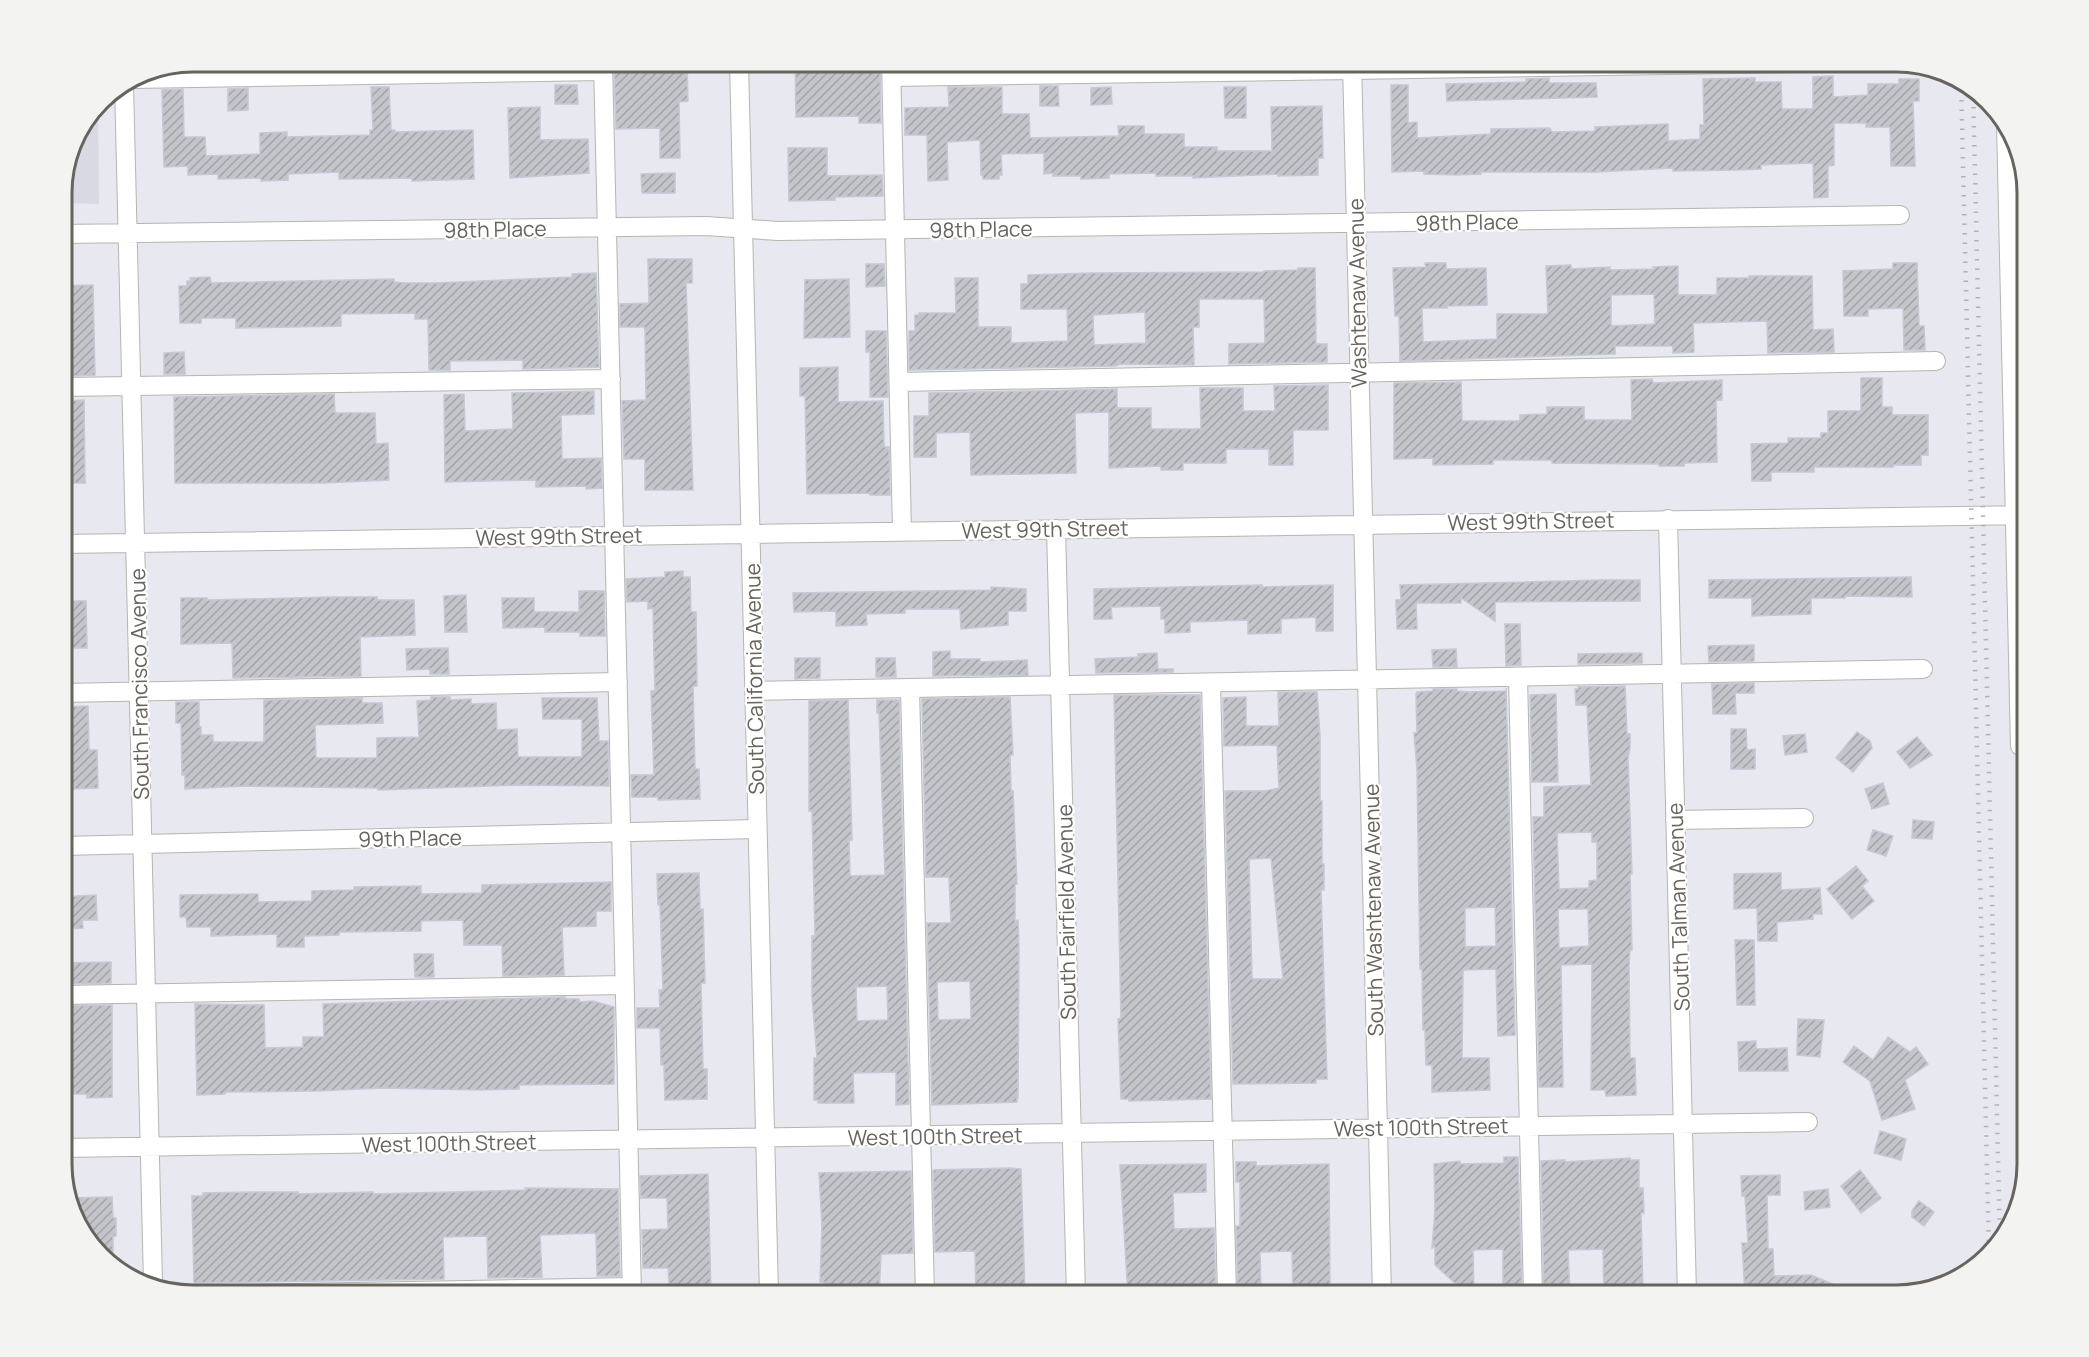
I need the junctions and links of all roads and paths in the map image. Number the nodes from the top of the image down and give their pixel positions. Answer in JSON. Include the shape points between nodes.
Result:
{"nodes":[{"id":1,"x":386,"y":72,"type":"edge"},
{"id":2,"x":603,"y":72,"type":"edge"},
{"id":3,"x":739,"y":72,"type":"edge"},
{"id":4,"x":891,"y":72,"type":"edge"},
{"id":5,"x":1352,"y":72,"type":"edge"},
{"id":6,"x":153,"y":78,"type":"edge"},
{"id":7,"x":124,"y":93,"type":"edge"},
{"id":8,"x":2007,"y":145,"type":"edge"},
{"id":9,"x":1900,"y":215,"type":"dead end"},
{"id":10,"x":1356,"y":223,"type":"junction"},
{"id":11,"x":607,"y":227,"type":"junction"},
{"id":12,"x":743,"y":229,"type":"junction"},
{"id":13,"x":895,"y":230,"type":"junction"},
{"id":14,"x":128,"y":233,"type":"junction"},
{"id":15,"x":72,"y":234,"type":"edge"},
{"id":16,"x":1936,"y":361,"type":"dead end"},
{"id":17,"x":1359,"y":373,"type":"junction"},
{"id":18,"x":611,"y":379,"type":"junction"},
{"id":19,"x":898,"y":382,"type":"junction"},
{"id":20,"x":131,"y":386,"type":"junction"},
{"id":21,"x":72,"y":387,"type":"edge"},
{"id":22,"x":2017,"y":410,"type":"edge"},
{"id":23,"x":2017,"y":515,"type":"edge"},
{"id":24,"x":1668,"y":519,"type":"junction"},
{"id":25,"x":1363,"y":524,"type":"junction"},
{"id":26,"x":1056,"y":529,"type":"junction"},
{"id":27,"x":903,"y":531,"type":"junction"},
{"id":28,"x":750,"y":532,"type":"junction"},
{"id":29,"x":614,"y":535,"type":"junction"},
{"id":30,"x":135,"y":543,"type":"junction"},
{"id":31,"x":72,"y":544,"type":"edge"},
{"id":32,"x":1923,"y":669,"type":"dead end"},
{"id":33,"x":1672,"y":675,"type":"junction"},
{"id":34,"x":1518,"y":678,"type":"junction"},
{"id":35,"x":1367,"y":680,"type":"junction"},
{"id":36,"x":618,"y":682,"type":"junction"},
{"id":37,"x":1211,"y":683,"type":"junction"},
{"id":38,"x":1060,"y":686,"type":"junction"},
{"id":39,"x":910,"y":688,"type":"junction"},
{"id":40,"x":754,"y":691,"type":"junction"},
{"id":41,"x":139,"y":692,"type":"junction"},
{"id":42,"x":72,"y":693,"type":"edge"},
{"id":43,"x":1804,"y":818,"type":"dead end"},
{"id":44,"x":1675,"y":820,"type":"junction"},
{"id":45,"x":758,"y":829,"type":"junction"},
{"id":46,"x":621,"y":833,"type":"junction"},
{"id":47,"x":142,"y":844,"type":"junction"},
{"id":48,"x":72,"y":846,"type":"edge"},
{"id":49,"x":625,"y":985,"type":"junction"},
{"id":50,"x":146,"y":993,"type":"junction"},
{"id":51,"x":72,"y":995,"type":"edge"},
{"id":52,"x":1808,"y":1122,"type":"dead end"},
{"id":53,"x":1684,"y":1124,"type":"junction"},
{"id":54,"x":1528,"y":1126,"type":"junction"},
{"id":55,"x":1378,"y":1128,"type":"junction"},
{"id":56,"x":1223,"y":1131,"type":"junction"},
{"id":57,"x":1071,"y":1134,"type":"junction"},
{"id":58,"x":920,"y":1136,"type":"junction"},
{"id":59,"x":765,"y":1138,"type":"junction"},
{"id":60,"x":628,"y":1140,"type":"junction"},
{"id":61,"x":150,"y":1146,"type":"junction"},
{"id":62,"x":72,"y":1148,"type":"edge"},
{"id":63,"x":153,"y":1278,"type":"edge"},
{"id":64,"x":632,"y":1285,"type":"edge"},
{"id":65,"x":769,"y":1285,"type":"edge"},
{"id":66,"x":925,"y":1285,"type":"edge"},
{"id":67,"x":1076,"y":1285,"type":"edge"},
{"id":68,"x":1227,"y":1285,"type":"edge"},
{"id":69,"x":1382,"y":1285,"type":"edge"},
{"id":70,"x":1533,"y":1285,"type":"edge"},
{"id":71,"x":1687,"y":1285,"type":"edge"}],
"edges":[{"from":1,"to":6,"type":"street"},
{"from":2,"to":11,"type":"street"},
{"from":3,"to":12,"type":"street","name":"South California Avenue"},
{"from":4,"to":13,"type":"street"},
{"from":5,"to":10,"type":"street","name":"Washtenaw Avenue"},
{"from":7,"to":14,"type":"street","name":"South Francisco Avenue"},
{"from":8,"to":22,"type":"street"},
{"from":9,"to":10,"type":"street","name":"98th Place"},
{"from":10,"to":13,"type":"street","name":"98th Place"},
{"from":10,"to":17,"type":"street","name":"Washtenaw Avenue"},
{"from":11,"to":12,"type":"street","name":"98th Place"},
{"from":11,"to":14,"type":"street","name":"98th Place"},
{"from":11,"to":18,"type":"street"},
{"from":12,"to":13,"type":"street","name":"98th Place"},
{"from":12,"to":28,"type":"street","name":"South California Avenue"},
{"from":13,"to":19,"type":"street"},
{"from":14,"to":15,"type":"street","name":"98th Place"},
{"from":14,"to":20,"type":"street","name":"South Francisco Avenue"},
{"from":16,"to":17,"type":"street"},
{"from":17,"to":19,"type":"street"},
{"from":17,"to":25,"type":"street","name":"Washtenaw Avenue"},
{"from":18,"to":20,"type":"street"},
{"from":18,"to":29,"type":"street"},
{"from":19,"to":27,"type":"street"},
{"from":20,"to":21,"type":"street"},
{"from":20,"to":30,"type":"street","name":"South Francisco Avenue"},
{"from":23,"to":24,"type":"street","name":"West 99th Street"},
{"from":24,"to":25,"type":"street","name":"West 99th Street"},
{"from":24,"to":33,"type":"street","name":"South Talman Avenue"},
{"from":25,"to":26,"type":"street","name":"West 99th Street"},
{"from":25,"to":35,"type":"street","name":"South Washtenaw Avenue"},
{"from":26,"to":27,"type":"street","name":"West 99th Street"},
{"from":26,"to":38,"type":"street","name":"South Fairfield Avenue"},
{"from":27,"to":28,"type":"street","name":"West 99th Street"},
{"from":28,"to":29,"type":"street","name":"West 99th Street"},
{"from":28,"to":40,"type":"street","name":"South California Avenue"},
{"from":29,"to":30,"type":"street","name":"West 99th Street"},
{"from":29,"to":36,"type":"street"},
{"from":30,"to":31,"type":"street","name":"West 99th Street"},
{"from":30,"to":41,"type":"street","name":"South Francisco Avenue"},
{"from":32,"to":33,"type":"street"},
{"from":33,"to":34,"type":"street"},
{"from":33,"to":44,"type":"street","name":"South Talman Avenue"},
{"from":34,"to":35,"type":"street"},
{"from":34,"to":54,"type":"street"},
{"from":35,"to":37,"type":"street"},
{"from":35,"to":55,"type":"street","name":"South Washtenaw Avenue"},
{"from":36,"to":41,"type":"street"},
{"from":36,"to":46,"type":"street"},
{"from":37,"to":38,"type":"street"},
{"from":37,"to":56,"type":"street"},
{"from":38,"to":39,"type":"street"},
{"from":38,"to":57,"type":"street","name":"South Fairfield Avenue"},
{"from":39,"to":40,"type":"street"},
{"from":39,"to":58,"type":"street"},
{"from":40,"to":45,"type":"street","name":"South California Avenue"},
{"from":41,"to":42,"type":"street"},
{"from":41,"to":47,"type":"street","name":"South Francisco Avenue"},
{"from":43,"to":44,"type":"street"},
{"from":44,"to":53,"type":"street","name":"South Talman Avenue"},
{"from":45,"to":46,"type":"street","name":"99th Place"},
{"from":45,"to":59,"type":"street","name":"South California Avenue"},
{"from":46,"to":47,"type":"street","name":"99th Place"},
{"from":46,"to":49,"type":"street"},
{"from":47,"to":48,"type":"street","name":"99th Place"},
{"from":47,"to":50,"type":"street","name":"South Francisco Avenue"},
{"from":49,"to":50,"type":"street"},
{"from":49,"to":60,"type":"street"},
{"from":50,"to":51,"type":"street"},
{"from":50,"to":61,"type":"street","name":"South Francisco Avenue"},
{"from":52,"to":53,"type":"street","name":"West 100th Street"},
{"from":53,"to":54,"type":"street","name":"West 100th Street"},
{"from":53,"to":71,"type":"street","name":"South Talman Avenue"},
{"from":54,"to":55,"type":"street","name":"West 100th Street"},
{"from":54,"to":70,"type":"street"},
{"from":55,"to":56,"type":"street","name":"West 100th Street"},
{"from":55,"to":69,"type":"street","name":"South Washtenaw Avenue"},
{"from":56,"to":57,"type":"street","name":"West 100th Street"},
{"from":56,"to":68,"type":"street"},
{"from":57,"to":58,"type":"street","name":"West 100th Street"},
{"from":57,"to":67,"type":"street","name":"South Fairfield Avenue"},
{"from":58,"to":59,"type":"street","name":"West 100th Street"},
{"from":58,"to":66,"type":"street"},
{"from":59,"to":60,"type":"street","name":"West 100th Street"},
{"from":59,"to":65,"type":"street","name":"South California Avenue"},
{"from":60,"to":61,"type":"street","name":"West 100th Street"},
{"from":60,"to":64,"type":"street"},
{"from":61,"to":62,"type":"street","name":"West 100th Street"},
{"from":61,"to":63,"type":"street","name":"South Francisco Avenue"}]}
